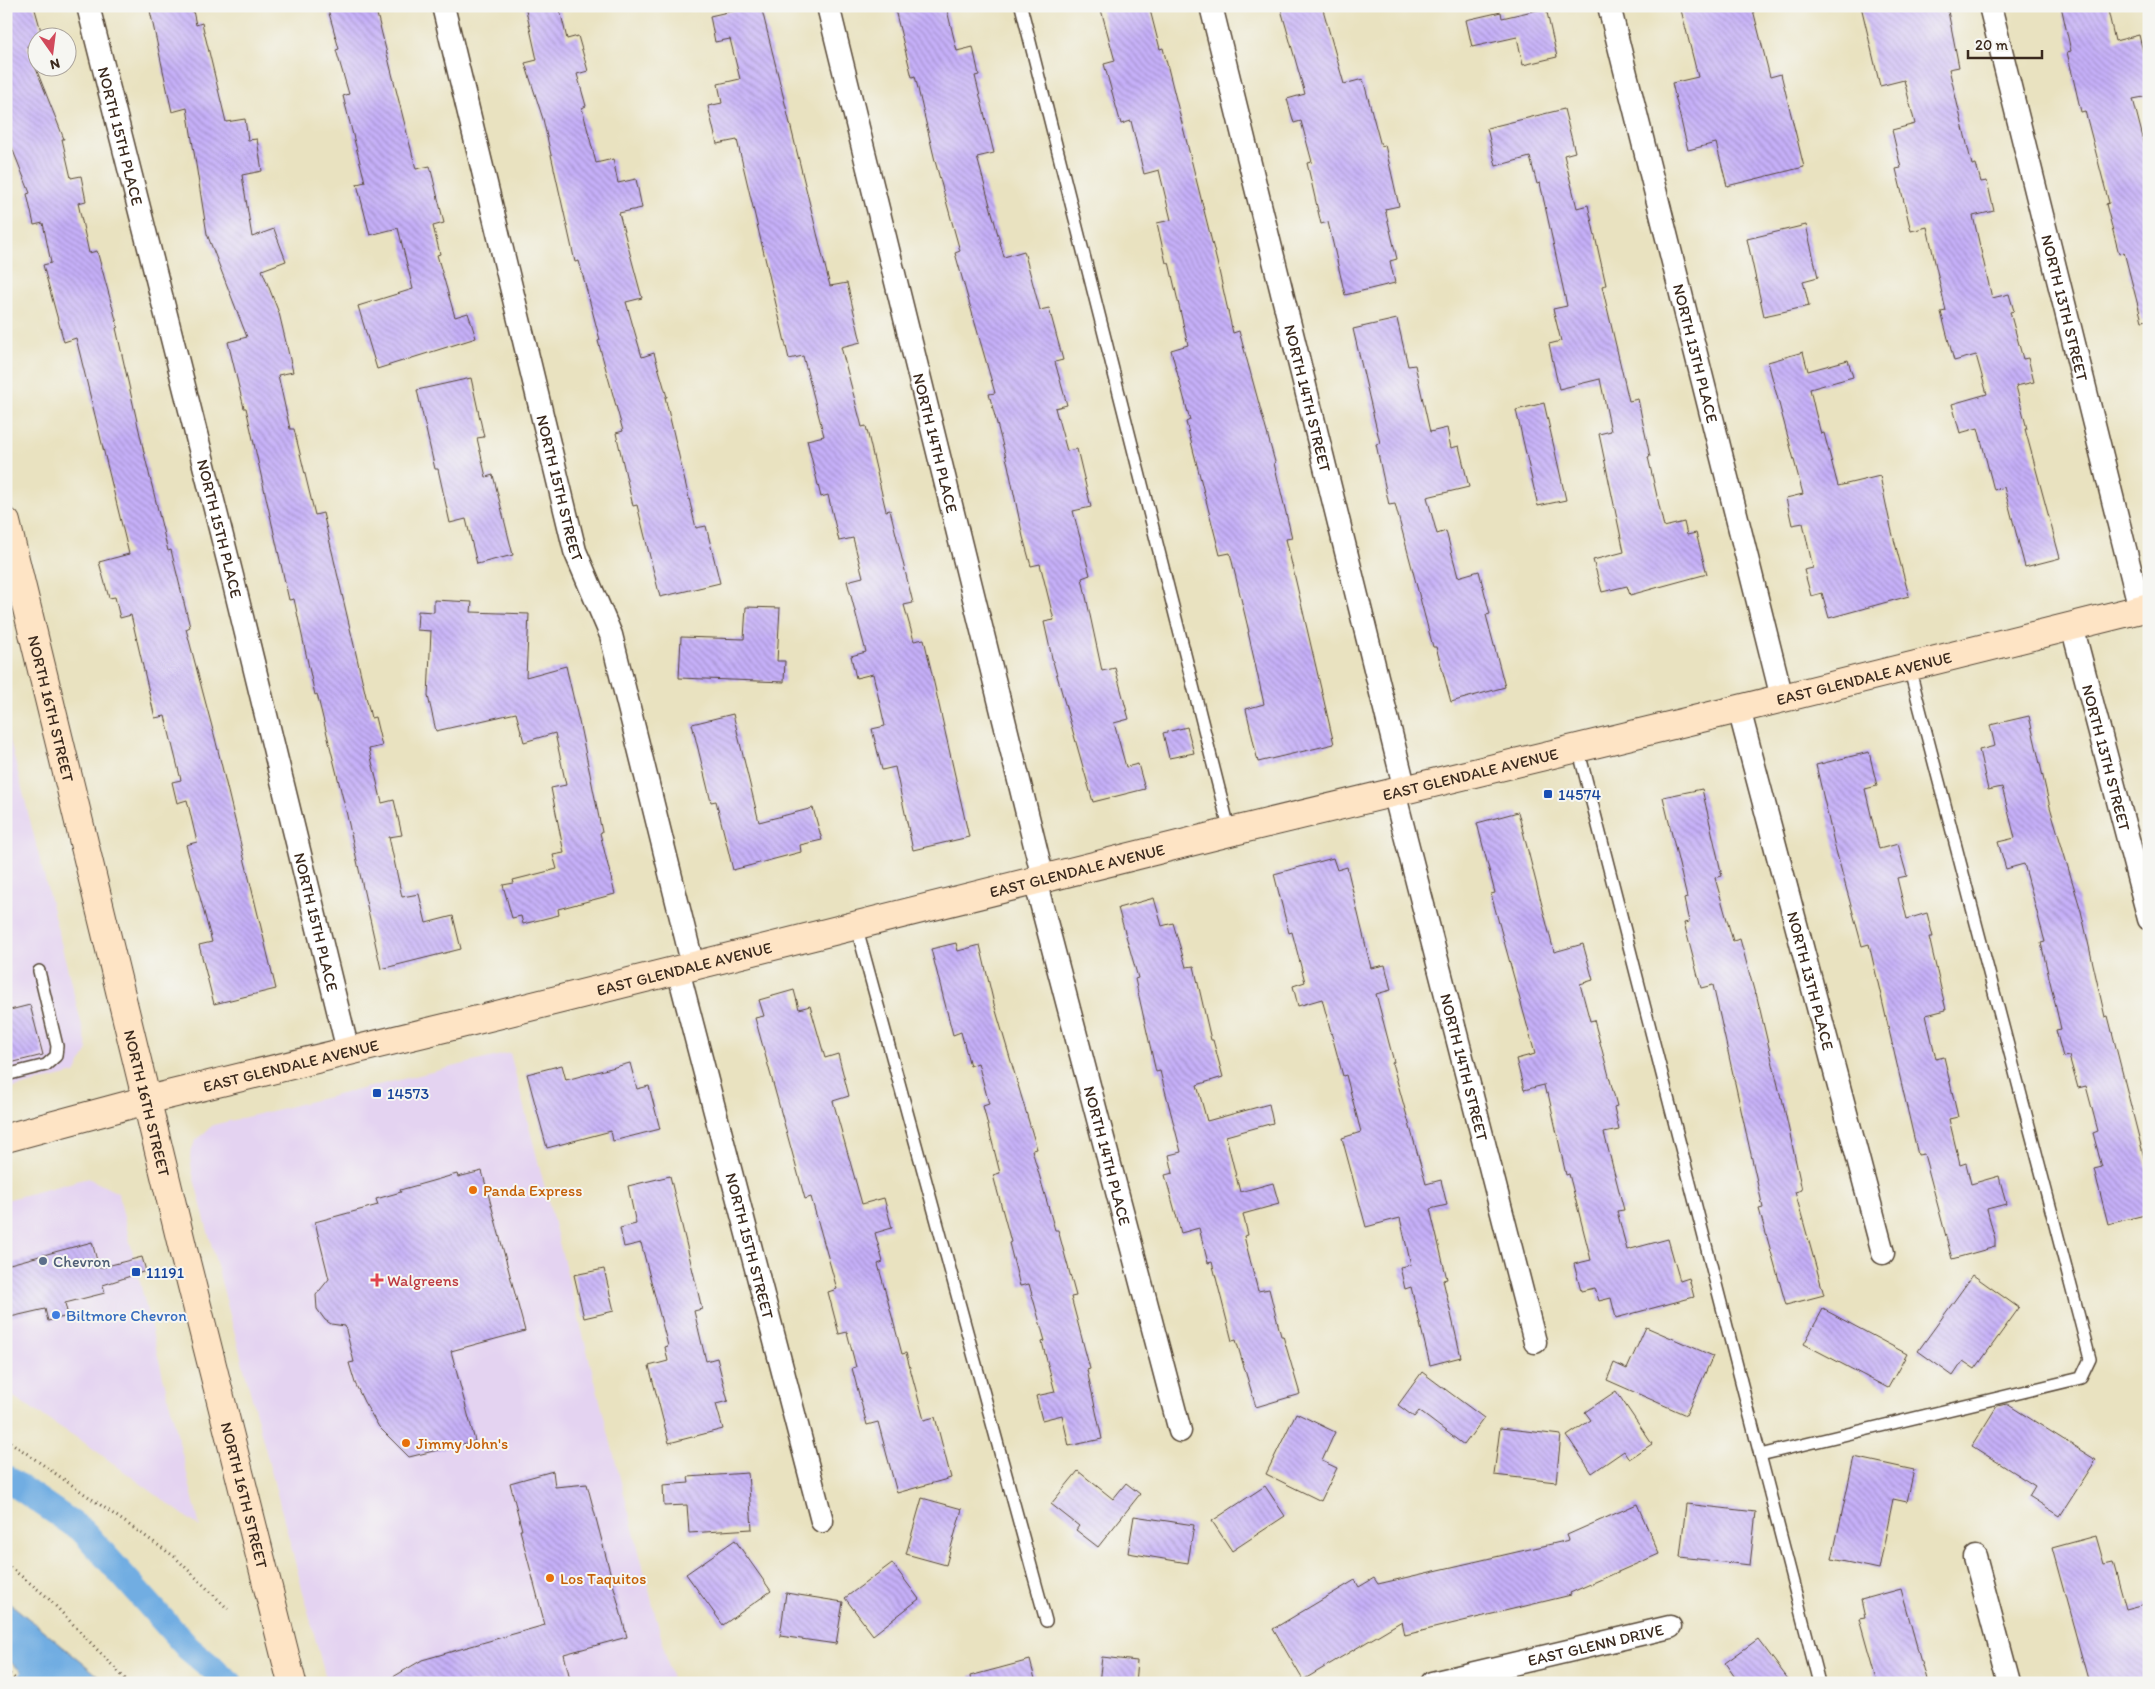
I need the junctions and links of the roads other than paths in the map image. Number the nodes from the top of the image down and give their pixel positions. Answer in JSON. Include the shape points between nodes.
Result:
{"nodes":[{"id":1,"x":88,"y":6,"type":"edge"},
{"id":2,"x":443,"y":6,"type":"edge"},
{"id":3,"x":828,"y":6,"type":"edge"},
{"id":4,"x":1021,"y":6,"type":"edge"},
{"id":5,"x":1211,"y":6,"type":"edge"},
{"id":6,"x":1609,"y":6,"type":"edge"},
{"id":7,"x":1990,"y":6,"type":"edge"},
{"id":8,"x":6,"y":522,"type":"edge"},
{"id":9,"x":2144,"y":608,"type":"edge"},
{"id":10,"x":2072,"y":626,"type":"junction"},
{"id":11,"x":1909,"y":667,"type":"junction"},
{"id":12,"x":1782,"y":698,"type":"junction"},
{"id":13,"x":1739,"y":709,"type":"junction"},
{"id":14,"x":1578,"y":748,"type":"junction"},
{"id":15,"x":1400,"y":791,"type":"junction"},
{"id":16,"x":1230,"y":832,"type":"junction"},
{"id":17,"x":1039,"y":879,"type":"junction"},
{"id":18,"x":2149,"y":919,"type":"edge"},
{"id":19,"x":856,"y":925,"type":"junction"},
{"id":20,"x":685,"y":968,"type":"junction"},
{"id":21,"x":39,"y":971,"type":"dead end"},
{"id":22,"x":348,"y":1051,"type":"junction"},
{"id":23,"x":6,"y":1075,"type":"edge"},
{"id":24,"x":147,"y":1100,"type":"junction"},
{"id":25,"x":6,"y":1138,"type":"edge"},
{"id":26,"x":1883,"y":1253,"type":"dead end"},
{"id":27,"x":1535,"y":1342,"type":"dead end"},
{"id":28,"x":1180,"y":1431,"type":"dead end"},
{"id":29,"x":1760,"y":1455,"type":"junction"},
{"id":30,"x":822,"y":1522,"type":"dead end"},
{"id":31,"x":1975,"y":1557,"type":"dead end"},
{"id":32,"x":1046,"y":1621,"type":"dead end"},
{"id":33,"x":1670,"y":1627,"type":"dead end"},
{"id":34,"x":290,"y":1673,"type":"edge"},
{"id":35,"x":1432,"y":1683,"type":"edge"},
{"id":36,"x":1819,"y":1683,"type":"edge"},
{"id":37,"x":2009,"y":1683,"type":"edge"}],
"edges":[{"from":1,"to":22,"type":"street","name":"NORTH 15TH PLACE"},
{"from":2,"to":20,"type":"street","name":"NORTH 15TH STREET","via":[[575,551],[611,636]]},
{"from":3,"to":17,"type":"street","name":"NORTH 14TH PLACE"},
{"from":4,"to":16,"type":"lane"},
{"from":5,"to":15,"type":"street","name":"NORTH 14TH STREET"},
{"from":6,"to":12,"type":"street","name":"NORTH 13TH PLACE"},
{"from":7,"to":9,"type":"street","name":"NORTH 13TH STREET"},
{"from":8,"to":24,"type":"main road","name":"NORTH 16TH STREET"},
{"from":9,"to":10,"type":"main road","name":"EAST GLENDALE AVENUE"},
{"from":10,"to":11,"type":"main road","name":"EAST GLENDALE AVENUE"},
{"from":10,"to":18,"type":"street","name":"NORTH 13TH STREET"},
{"from":11,"to":12,"type":"main road","name":"EAST GLENDALE AVENUE"},
{"from":11,"to":29,"type":"lane","via":[[2090,1359],[2081,1378]]},
{"from":12,"to":13,"type":"main road","name":"EAST GLENDALE AVENUE"},
{"from":13,"to":14,"type":"main road","name":"EAST GLENDALE AVENUE"},
{"from":13,"to":26,"type":"street","name":"NORTH 13TH PLACE"},
{"from":14,"to":15,"type":"main road","name":"EAST GLENDALE AVENUE"},
{"from":14,"to":29,"type":"lane"},
{"from":15,"to":16,"type":"main road","name":"EAST GLENDALE AVENUE"},
{"from":15,"to":27,"type":"street","name":"NORTH 14TH STREET"},
{"from":16,"to":17,"type":"main road","name":"EAST GLENDALE AVENUE"},
{"from":17,"to":19,"type":"main road","name":"EAST GLENDALE AVENUE"},
{"from":17,"to":28,"type":"street","name":"NORTH 14TH PLACE"},
{"from":19,"to":20,"type":"main road","name":"EAST GLENDALE AVENUE"},
{"from":19,"to":32,"type":"lane"},
{"from":20,"to":22,"type":"main road","name":"EAST GLENDALE AVENUE"},
{"from":20,"to":30,"type":"street","name":"NORTH 15TH STREET"},
{"from":21,"to":23,"type":"lane","via":[[57,1046],[56,1056],[46,1065]]},
{"from":22,"to":24,"type":"main road","name":"EAST GLENDALE AVENUE"},
{"from":24,"to":25,"type":"main road","name":"EAST GLENDALE AVENUE"},
{"from":24,"to":34,"type":"main road","name":"NORTH 16TH STREET"},
{"from":29,"to":36,"type":"lane"},
{"from":31,"to":37,"type":"street"},
{"from":33,"to":35,"type":"street","name":"EAST GLENN DRIVE"}]}
